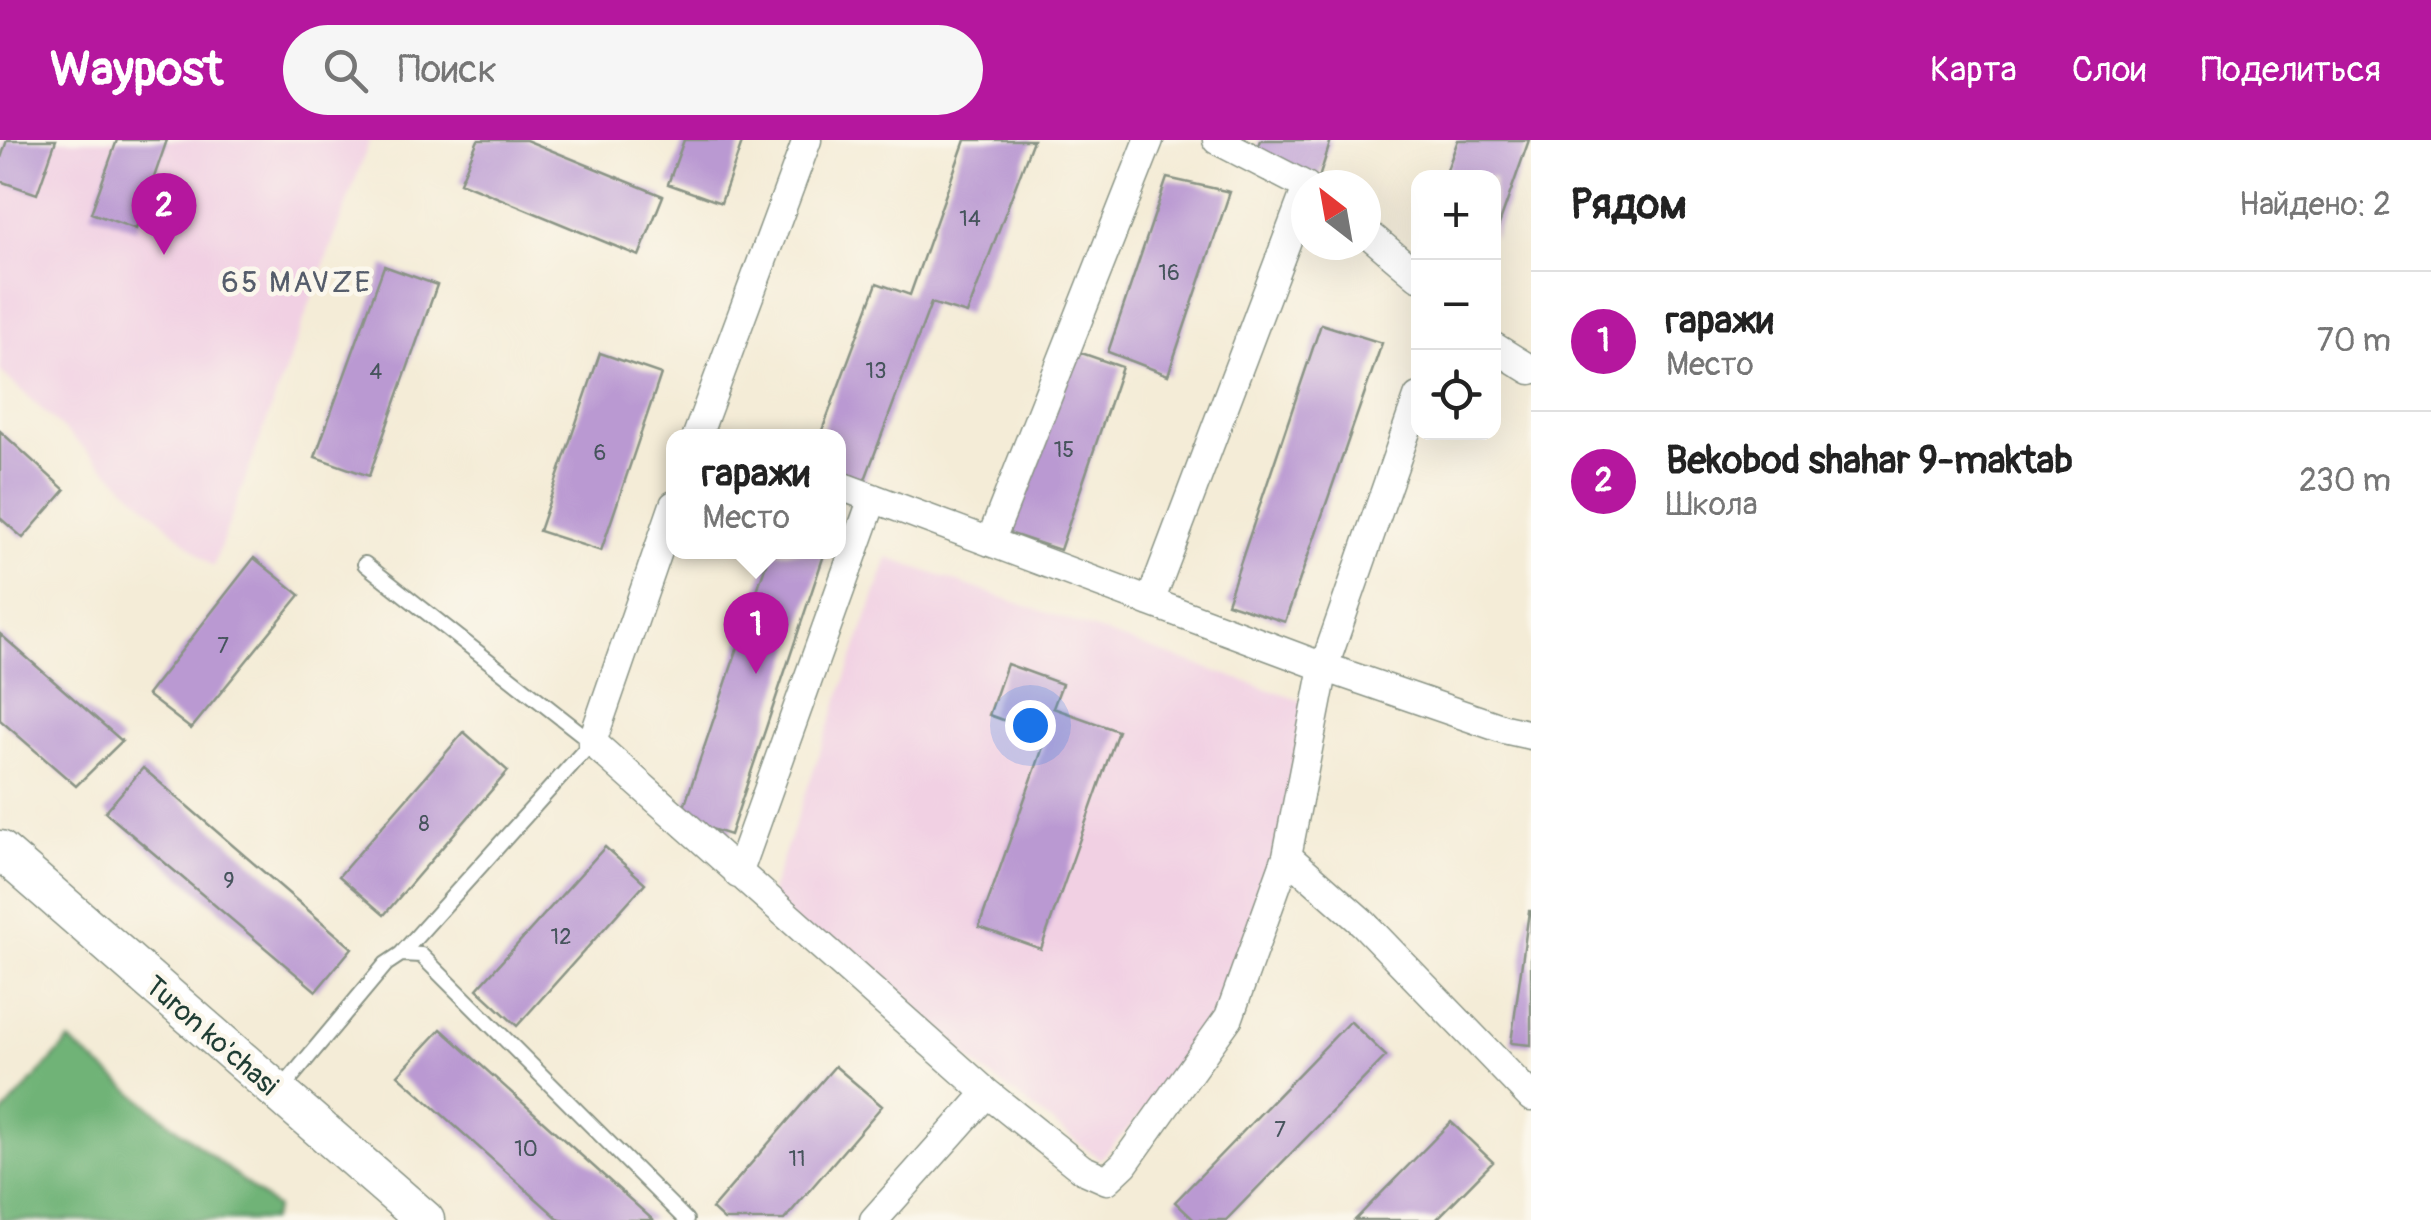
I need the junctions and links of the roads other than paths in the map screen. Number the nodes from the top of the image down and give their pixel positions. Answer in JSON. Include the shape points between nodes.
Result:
{"nodes":[{"id":1,"x":808,"y":140,"type":"edge"},
{"id":2,"x":1149,"y":140,"type":"edge"},
{"id":3,"x":1217,"y":140,"type":"edge"},
{"id":4,"x":1291,"y":180,"type":"edge"},
{"id":5,"x":1291,"y":228,"type":"edge"},
{"id":6,"x":1381,"y":245,"type":"edge"},
{"id":7,"x":1411,"y":270,"type":"edge"},
{"id":8,"x":1499,"y":350,"type":"edge"},
{"id":9,"x":1531,"y":370,"type":"edge"},
{"id":10,"x":1411,"y":417,"type":"edge"},
{"id":11,"x":703,"y":429,"type":"edge"},
{"id":12,"x":846,"y":488,"type":"edge"},
{"id":13,"x":872,"y":498,"type":"junction"},
{"id":14,"x":666,"y":527,"type":"edge"},
{"id":15,"x":990,"y":542,"type":"junction"},
{"id":16,"x":365,"y":564,"type":"dead end"},
{"id":17,"x":1150,"y":602,"type":"junction"},
{"id":18,"x":1324,"y":667,"type":"junction"},
{"id":19,"x":1531,"y":734,"type":"edge"},
{"id":20,"x":592,"y":742,"type":"junction"},
{"id":21,"x":0,"y":850,"type":"edge"},
{"id":22,"x":1287,"y":856,"type":"junction"},
{"id":23,"x":738,"y":874,"type":"junction"},
{"id":24,"x":401,"y":954,"type":"junction"},
{"id":25,"x":278,"y":1093,"type":"junction"},
{"id":26,"x":987,"y":1093,"type":"junction"},
{"id":27,"x":1531,"y":1097,"type":"edge"},
{"id":28,"x":425,"y":1220,"type":"edge"},
{"id":29,"x":686,"y":1220,"type":"edge"},
{"id":30,"x":874,"y":1220,"type":"edge"}],
"edges":[{"from":1,"to":11,"type":"street"},
{"from":2,"to":15,"type":"street"},
{"from":3,"to":4,"type":"street"},
{"from":5,"to":17,"type":"street"},
{"from":6,"to":7,"type":"street"},
{"from":8,"to":9,"type":"street"},
{"from":10,"to":18,"type":"street"},
{"from":12,"to":13,"type":"street"},
{"from":13,"to":15,"type":"street"},
{"from":13,"to":23,"type":"street"},
{"from":14,"to":20,"type":"street"},
{"from":15,"to":17,"type":"street"},
{"from":16,"to":20,"type":"lane"},
{"from":17,"to":18,"type":"street"},
{"from":18,"to":19,"type":"street"},
{"from":18,"to":22,"type":"street"},
{"from":20,"to":23,"type":"street"},
{"from":20,"to":24,"type":"lane"},
{"from":21,"to":25,"type":"street","name":"Turon ko'chasi"},
{"from":22,"to":26,"type":"street","via":[[1230,1018],[1107,1180]]},
{"from":22,"to":27,"type":"street","via":[[1362,923]]},
{"from":23,"to":26,"type":"street"},
{"from":24,"to":25,"type":"lane"},
{"from":24,"to":29,"type":"lane","via":[[421,956]]},
{"from":25,"to":28,"type":"street","name":"Turon ko'chasi"},
{"from":26,"to":30,"type":"street"}]}
